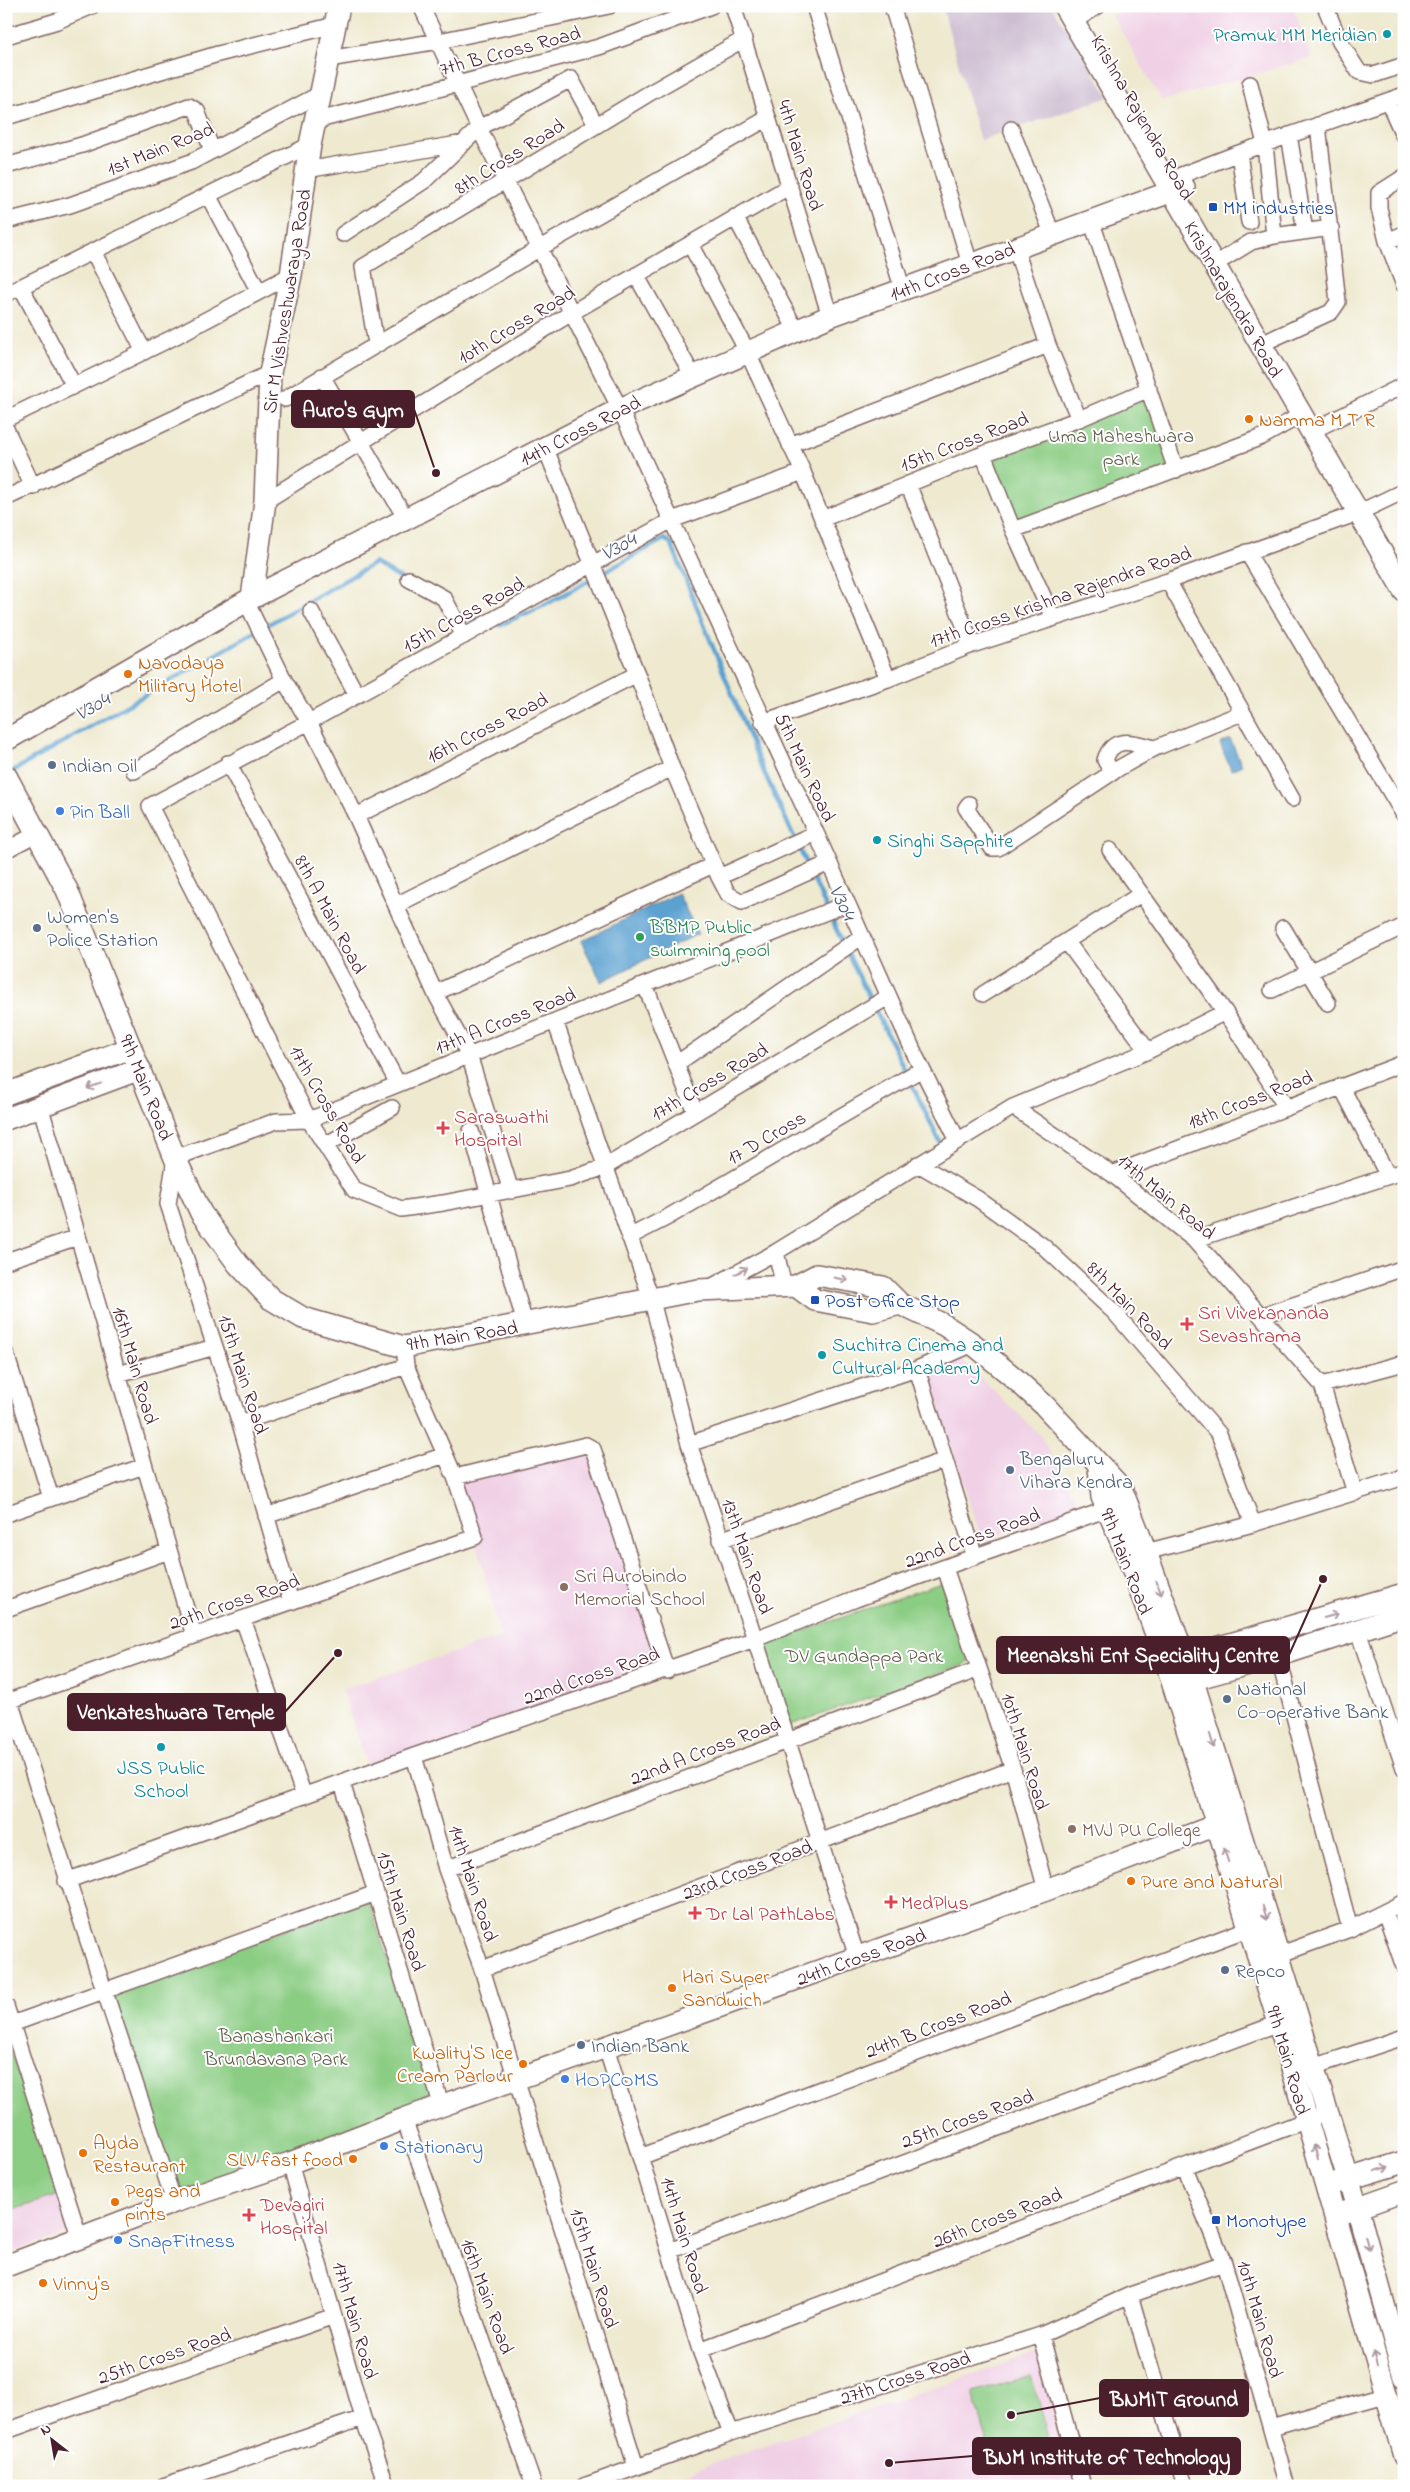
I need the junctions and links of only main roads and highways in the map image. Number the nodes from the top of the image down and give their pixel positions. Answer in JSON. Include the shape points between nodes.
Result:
{"nodes":[{"id":1,"x":1080,"y":11,"type":"edge"},
{"id":2,"x":337,"y":16,"type":"edge"},
{"id":3,"x":1175,"y":184,"type":"junction"},
{"id":4,"x":1364,"y":510,"type":"junction"},
{"id":5,"x":1404,"y":566,"type":"edge"},
{"id":6,"x":1404,"y":591,"type":"edge"},
{"id":7,"x":249,"y":600,"type":"junction"},
{"id":8,"x":6,"y":740,"type":"edge"},
{"id":9,"x":8,"y":778,"type":"edge"},
{"id":10,"x":131,"y":1048,"type":"junction"},
{"id":11,"x":140,"y":1069,"type":"junction"},
{"id":12,"x":6,"y":1094,"type":"edge"},
{"id":13,"x":6,"y":1119,"type":"edge"},
{"id":14,"x":1117,"y":1505,"type":"junction"},
{"id":15,"x":1404,"y":1594,"type":"edge"},
{"id":16,"x":1404,"y":1616,"type":"edge"},
{"id":17,"x":1175,"y":1660,"type":"junction"},
{"id":18,"x":1183,"y":1682,"type":"junction"},
{"id":19,"x":1236,"y":1818,"type":"junction"},
{"id":20,"x":1216,"y":1825,"type":"junction"},
{"id":21,"x":1404,"y":2162,"type":"edge"},
{"id":22,"x":1349,"y":2179,"type":"junction"},
{"id":23,"x":1326,"y":2185,"type":"junction"},
{"id":24,"x":1404,"y":2191,"type":"edge"},
{"id":25,"x":1357,"y":2207,"type":"junction"},
{"id":26,"x":1334,"y":2216,"type":"junction"},
{"id":27,"x":6,"y":2266,"type":"edge"},
{"id":28,"x":1396,"y":2323,"type":"edge"},
{"id":29,"x":1404,"y":2377,"type":"edge"},
{"id":30,"x":1404,"y":2456,"type":"edge"}],
"edges":[{"from":1,"to":3,"type":"main road","name":"Krishnarajendra Road"},
{"from":2,"to":7,"type":"main road","name":"Sir M Vishveshwaraya Road","via":[[310,145],[290,276],[270,374],[265,501]]},
{"from":3,"to":4,"type":"main road","name":"Krishnarajendra Road","via":[[1301,416]]},
{"from":3,"to":4,"type":"main road","name":"Krishna Rajendra Road","via":[[1225,258],[1272,339],[1322,426]]},
{"from":3,"to":7,"type":"main road","name":"14th Cross Road","via":[[1091,220],[830,316],[747,351],[620,409]]},
{"from":4,"to":5,"type":"main road","name":"Krishna Rajendra Road"},
{"from":4,"to":6,"type":"main road","name":"Krishnarajendra Road"},
{"from":7,"to":8,"type":"main road","name":"14th Cross Road"},
{"from":9,"to":10,"type":"main road","name":"9th Main Road","via":[[67,890]]},
{"from":10,"to":11,"type":"main road","name":"9th Main Road"},
{"from":10,"to":12,"type":"main road"},
{"from":11,"to":13,"type":"main road","one_way":true},
{"from":11,"to":14,"type":"main road","name":"9th Main Road","via":[[201,1213],[238,1264],[271,1299],[303,1318],[405,1356],[525,1324],[705,1290],[790,1286],[817,1274],[883,1287],[900,1304],[944,1324],[973,1344],[1044,1405],[1099,1468],[1102,1496]]},
{"from":14,"to":17,"type":"main road","name":"9th Main Road","via":[[1128,1557]]},
{"from":14,"to":17,"type":"main road","name":"9th Main Road","one_way":true,"via":[[1146,1552]]},
{"from":17,"to":15,"type":"main road","one_way":true},
{"from":16,"to":18,"type":"main road"},
{"from":17,"to":18,"type":"main road","name":"9th Main Road"},
{"from":18,"to":19,"type":"main road","name":"9th Main Road","one_way":true},
{"from":18,"to":20,"type":"main road","name":"9th Main Road"},
{"from":19,"to":20,"type":"main road","name":"24th Cross Road"},
{"from":19,"to":22,"type":"main road","name":"9th Main Road","one_way":true},
{"from":23,"to":20,"type":"main road","name":"9th Main Road","one_way":true},
{"from":20,"to":27,"type":"main road","name":"24th Cross Road","via":[[1046,1890],[174,2202]]},
{"from":22,"to":21,"type":"main road","one_way":true},
{"from":22,"to":23,"type":"main road"},
{"from":22,"to":25,"type":"main road","name":"9th Main Road"},
{"from":23,"to":26,"type":"main road","name":"9th Main Road"},
{"from":24,"to":25,"type":"main road"},
{"from":25,"to":26,"type":"main road"},
{"from":25,"to":28,"type":"main road","name":"9th Main Road","one_way":true},
{"from":30,"to":26,"type":"main road","name":"9th Main Road","one_way":true},
{"from":28,"to":29,"type":"main road","name":"9th Main Road"}]}
